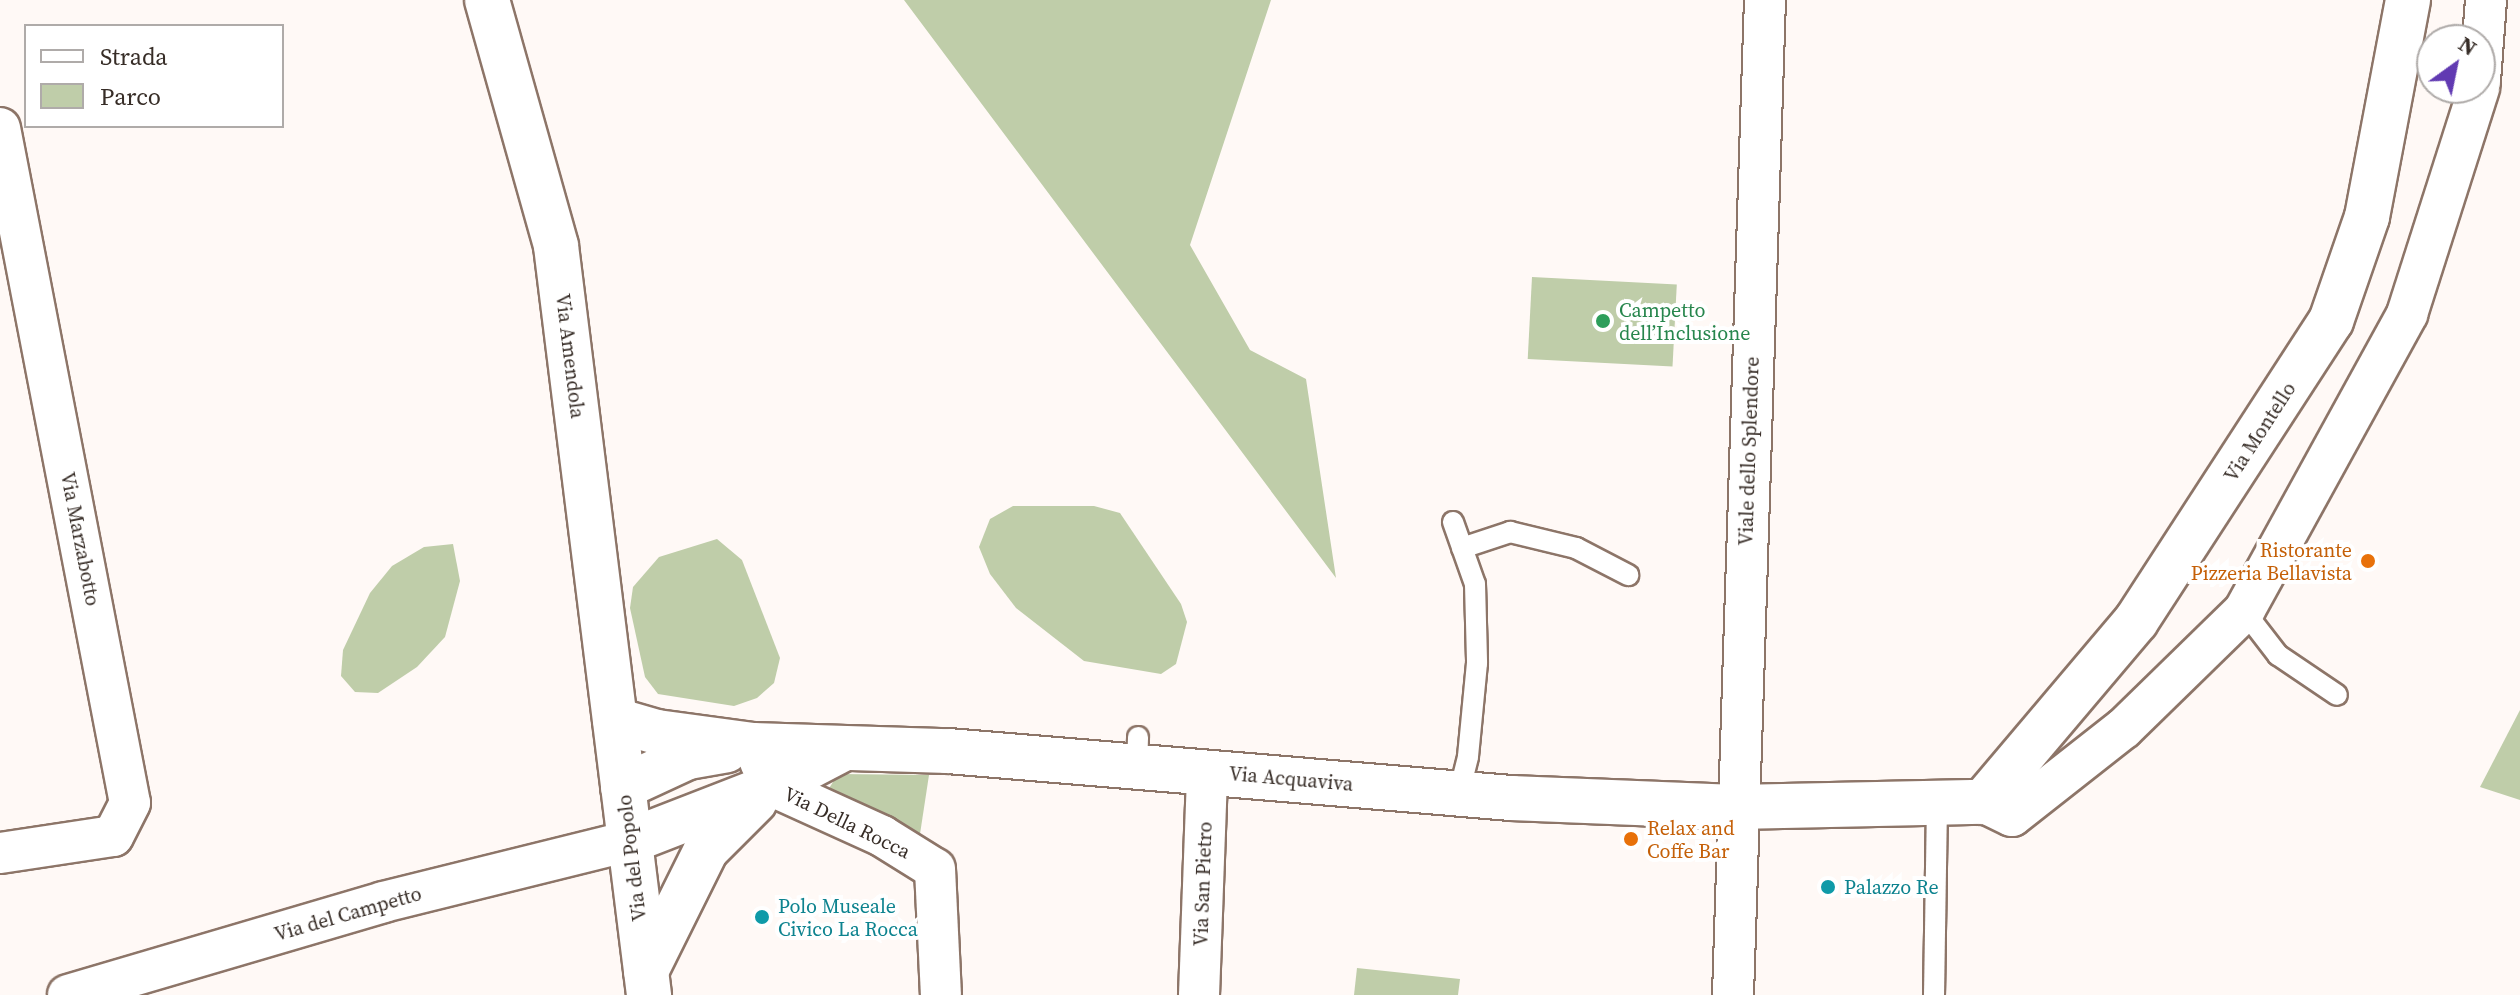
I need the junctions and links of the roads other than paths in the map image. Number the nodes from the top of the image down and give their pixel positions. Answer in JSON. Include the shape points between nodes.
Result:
{"nodes":[{"id":1,"x":487,"y":0,"type":"edge"},
{"id":2,"x":1765,"y":0,"type":"edge"},
{"id":3,"x":2408,"y":0,"type":"edge"},
{"id":4,"x":2486,"y":0,"type":"edge"},
{"id":5,"x":2484,"y":24,"type":"edge"},
{"id":6,"x":2474,"y":104,"type":"edge"},
{"id":7,"x":0,"y":128,"type":"edge"},
{"id":8,"x":1453,"y":522,"type":"dead end"},
{"id":9,"x":1462,"y":548,"type":"junction"},
{"id":10,"x":1628,"y":575,"type":"dead end"},
{"id":11,"x":2244,"y":611,"type":"junction"},
{"id":12,"x":2337,"y":695,"type":"dead end"},
{"id":13,"x":615,"y":720,"type":"junction"},
{"id":14,"x":753,"y":745,"type":"junction"},
{"id":15,"x":846,"y":747,"type":"junction"},
{"id":16,"x":1207,"y":772,"type":"junction"},
{"id":17,"x":772,"y":786,"type":"junction"},
{"id":18,"x":623,"y":787,"type":"junction"},
{"id":19,"x":1459,"y":794,"type":"junction"},
{"id":20,"x":1983,"y":802,"type":"junction"},
{"id":21,"x":1937,"y":806,"type":"junction"},
{"id":22,"x":1736,"y":807,"type":"junction"},
{"id":23,"x":630,"y":841,"type":"junction"},
{"id":24,"x":0,"y":853,"type":"edge"},
{"id":25,"x":648,"y":983,"type":"edge"},
{"id":26,"x":68,"y":995,"type":"edge"},
{"id":27,"x":941,"y":995,"type":"edge"},
{"id":28,"x":1199,"y":995,"type":"edge"},
{"id":29,"x":1733,"y":995,"type":"edge"},
{"id":30,"x":1934,"y":995,"type":"edge"}],
"edges":[{"from":1,"to":13,"type":"main road","name":"Via Amendola","via":[[556,246]]},
{"from":2,"to":22,"type":"street","name":"Viale dello Splendore"},
{"from":3,"to":20,"type":"main road","name":"Via Montello","via":[[2367,217],[2331,321],[2136,621]]},
{"from":4,"to":5,"type":"street"},
{"from":6,"to":11,"type":"street","via":[[2407,314]]},
{"from":7,"to":24,"type":"street","name":"Via Marzabotto","via":[[130,803],[113,836]]},
{"from":8,"to":9,"type":"lane"},
{"from":9,"to":10,"type":"lane","via":[[1510,532],[1576,548]]},
{"from":9,"to":19,"type":"lane","via":[[1475,584],[1477,663]]},
{"from":11,"to":12,"type":"lane","via":[[2278,655]]},
{"from":11,"to":20,"type":"street","via":[[2124,728],[2012,816]]},
{"from":13,"to":14,"type":"main road","name":"Via Acquaviva","via":[[657,732]]},
{"from":13,"to":18,"type":"main road","name":"Via del Popolo"},
{"from":14,"to":15,"type":"main road","name":"Via Acquaviva"},
{"from":14,"to":17,"type":"street","name":"Via Della Rocca"},
{"from":14,"to":18,"type":"main road","name":"Via Acquaviva","via":[[688,757]]},
{"from":15,"to":16,"type":"main road","name":"Via Acquaviva","via":[[1138,752]]},
{"from":15,"to":17,"type":"main road"},
{"from":16,"to":19,"type":"main road","name":"Via Acquaviva"},
{"from":16,"to":28,"type":"street","name":"Via San Pietro"},
{"from":17,"to":23,"type":"main road"},
{"from":17,"to":25,"type":"main road","via":[[706,850]]},
{"from":17,"to":27,"type":"street","name":"Via Della Rocca","via":[[882,836],[935,869]]},
{"from":18,"to":23,"type":"main road","name":"Via del Popolo"},
{"from":19,"to":22,"type":"main road","name":"Via Acquaviva"},
{"from":20,"to":21,"type":"main road"},
{"from":21,"to":22,"type":"main road"},
{"from":21,"to":30,"type":"lane"},
{"from":22,"to":29,"type":"street","name":"Viale dello Splendore"},
{"from":23,"to":25,"type":"main road","name":"Via del Popolo"},
{"from":23,"to":26,"type":"street","name":"Via del Campetto","via":[[383,902]]}]}
